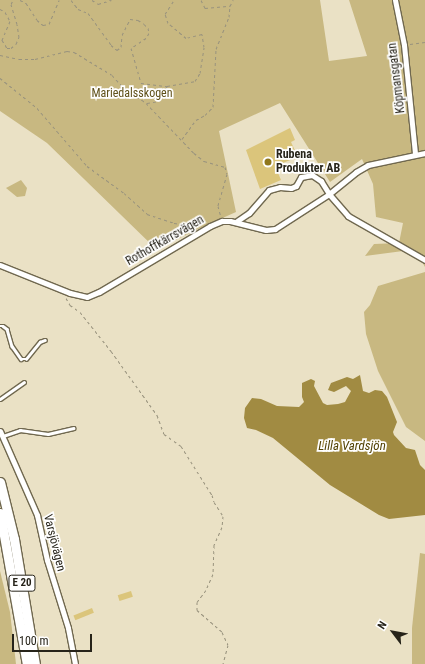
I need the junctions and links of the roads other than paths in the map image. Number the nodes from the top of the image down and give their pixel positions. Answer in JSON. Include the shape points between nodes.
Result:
{"nodes":[{"id":1,"x":395,"y":0,"type":"edge"},
{"id":2,"x":425,"y":153,"type":"edge"},
{"id":3,"x":415,"y":154,"type":"junction"},
{"id":4,"x":329,"y":194,"type":"junction"},
{"id":5,"x":237,"y":221,"type":"junction"},
{"id":6,"x":425,"y":260,"type":"edge"},
{"id":7,"x":0,"y":265,"type":"edge"},
{"id":8,"x":0,"y":326,"type":"edge"},
{"id":9,"x":45,"y":340,"type":"dead end"},
{"id":10,"x":24,"y":382,"type":"dead end"},
{"id":11,"x":0,"y":398,"type":"edge"},
{"id":12,"x":73,"y":428,"type":"dead end"},
{"id":13,"x":1,"y":433,"type":"edge"},
{"id":14,"x":0,"y":482,"type":"edge"},
{"id":15,"x":0,"y":513,"type":"edge"},
{"id":16,"x":27,"y":664,"type":"edge"},
{"id":17,"x":35,"y":664,"type":"edge"},
{"id":18,"x":75,"y":664,"type":"edge"}],
"edges":[{"from":1,"to":3,"type":"street","name":"Köpmansgatan","via":[[404,45]]},
{"from":2,"to":3,"type":"street","name":"Rothoffkärrsvägen"},
{"from":3,"to":4,"type":"street","name":"Rothoffkärrsvägen","via":[[368,165]]},
{"from":4,"to":5,"type":"street","name":"Rothoffkärrsvägen","via":[[275,229],[266,230]]},
{"from":4,"to":5,"type":"street","via":[[321,181],[312,175],[301,177],[296,186],[280,186],[269,190],[249,213]]},
{"from":4,"to":6,"type":"street","via":[[348,216]]},
{"from":5,"to":7,"type":"street","name":"Rothoffkärrsvägen","via":[[222,221],[210,226],[92,295],[82,297]]},
{"from":8,"to":9,"type":"lane","via":[[7,329],[12,346],[21,359],[26,359],[40,342]]},
{"from":10,"to":11,"type":"lane"},
{"from":12,"to":13,"type":"lane","via":[[48,434],[20,430]]},
{"from":13,"to":18,"type":"street","name":"Varsjövägen","via":[[37,515],[47,560],[68,628]]},
{"from":14,"to":17,"type":"highway","number":"E 20","via":[[14,539]]},
{"from":15,"to":16,"type":"highway","number":"E 20"}]}
